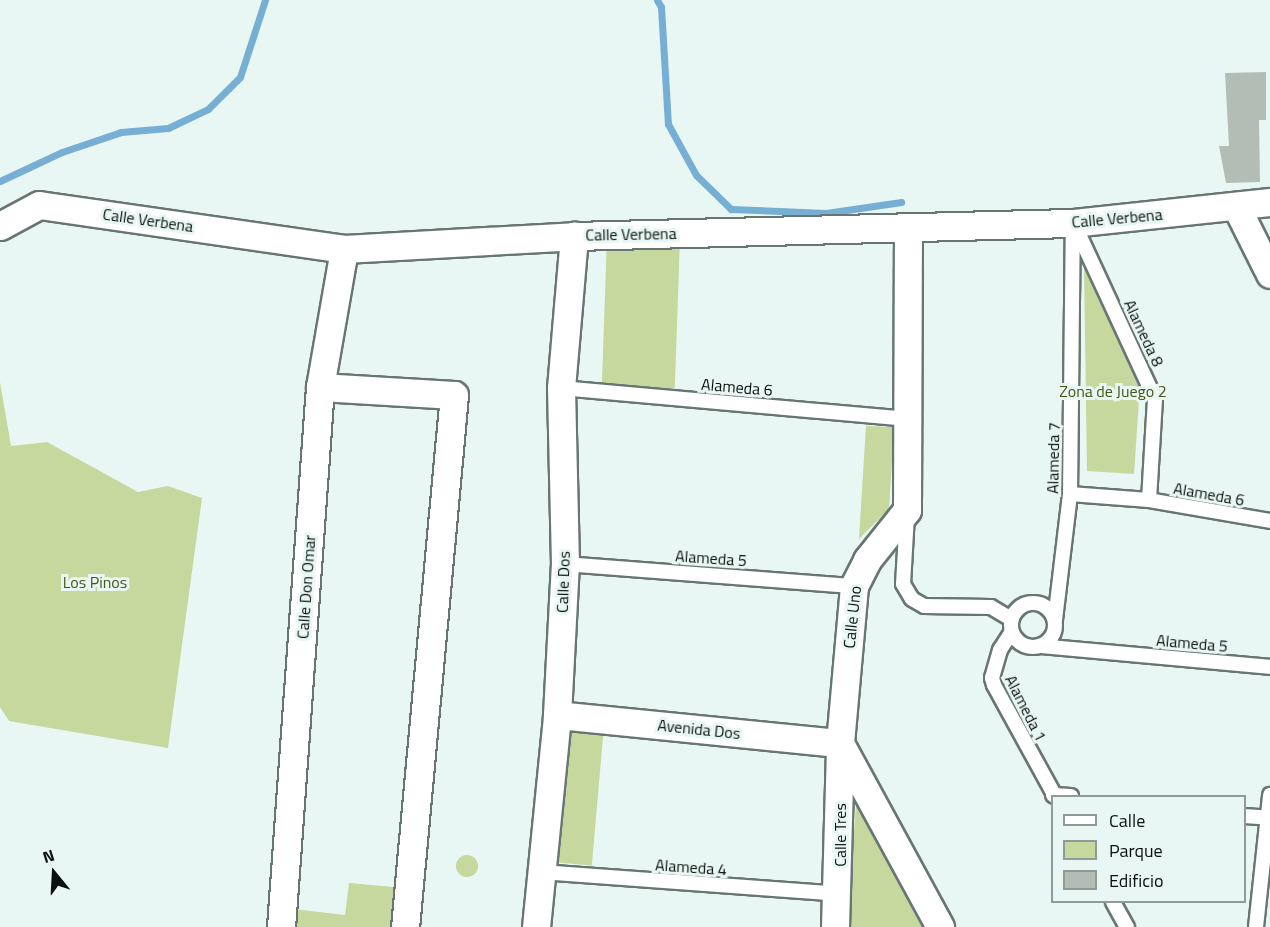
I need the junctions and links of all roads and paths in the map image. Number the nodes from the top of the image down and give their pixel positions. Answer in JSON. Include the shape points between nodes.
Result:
{"nodes":[{"id":1,"x":1270,"y":202,"type":"edge"},
{"id":2,"x":1236,"y":206,"type":"junction"},
{"id":3,"x":1073,"y":223,"type":"junction"},
{"id":4,"x":0,"y":226,"type":"edge"},
{"id":5,"x":908,"y":227,"type":"junction"},
{"id":6,"x":574,"y":236,"type":"junction"},
{"id":7,"x":344,"y":249,"type":"junction"},
{"id":8,"x":1270,"y":274,"type":"edge"},
{"id":9,"x":320,"y":387,"type":"junction"},
{"id":10,"x":561,"y":388,"type":"junction"},
{"id":11,"x":909,"y":419,"type":"junction"},
{"id":12,"x":1070,"y":494,"type":"junction"},
{"id":13,"x":1149,"y":500,"type":"junction"},
{"id":14,"x":907,"y":510,"type":"junction"},
{"id":15,"x":1270,"y":521,"type":"edge"},
{"id":16,"x":565,"y":564,"type":"junction"},
{"id":17,"x":854,"y":586,"type":"junction"},
{"id":18,"x":1055,"y":620,"type":"junction"},
{"id":19,"x":1011,"y":626,"type":"junction"},
{"id":20,"x":1040,"y":646,"type":"junction"},
{"id":21,"x":1270,"y":667,"type":"edge"},
{"id":22,"x":557,"y":715,"type":"junction"},
{"id":23,"x":840,"y":743,"type":"junction"},
{"id":24,"x":1053,"y":795,"type":"edge"},
{"id":25,"x":1270,"y":795,"type":"edge"},
{"id":26,"x":1246,"y":816,"type":"edge"},
{"id":27,"x":1268,"y":818,"type":"edge"},
{"id":28,"x":541,"y":872,"type":"junction"},
{"id":29,"x":839,"y":894,"type":"junction"},
{"id":30,"x":1114,"y":903,"type":"edge"},
{"id":31,"x":281,"y":927,"type":"edge"},
{"id":32,"x":405,"y":927,"type":"edge"},
{"id":33,"x":536,"y":927,"type":"edge"},
{"id":34,"x":836,"y":927,"type":"edge"},
{"id":35,"x":940,"y":927,"type":"edge"},
{"id":36,"x":1127,"y":927,"type":"edge"},
{"id":37,"x":1256,"y":927,"type":"edge"}],
"edges":[{"from":1,"to":2,"type":"street","name":"Calle Verbena"},
{"from":2,"to":3,"type":"street","name":"Calle Verbena"},
{"from":2,"to":8,"type":"street"},
{"from":3,"to":5,"type":"street","name":"Calle Verbena"},
{"from":3,"to":12,"type":"lane","name":"Alameda 7"},
{"from":3,"to":13,"type":"lane","name":"Alameda 8","via":[[1155,399]]},
{"from":4,"to":7,"type":"street","name":"Calle Verbena","via":[[39,205]]},
{"from":5,"to":6,"type":"street","name":"Calle Verbena"},
{"from":5,"to":11,"type":"street"},
{"from":6,"to":7,"type":"street","name":"Calle Verbena"},
{"from":6,"to":10,"type":"street","name":"Calle Dos"},
{"from":7,"to":9,"type":"street","name":"Calle Don Omar"},
{"from":9,"to":31,"type":"street","name":"Calle Don Omar"},
{"from":9,"to":32,"type":"street","via":[[454,395]]},
{"from":10,"to":11,"type":"lane","name":"Alameda 6"},
{"from":10,"to":16,"type":"street","name":"Calle Dos"},
{"from":11,"to":14,"type":"street"},
{"from":12,"to":13,"type":"lane","name":"Alameda 6"},
{"from":12,"to":18,"type":"lane","name":"Alameda 7"},
{"from":13,"to":15,"type":"lane","name":"Alameda 6"},
{"from":14,"to":17,"type":"street","name":"Calle Uno","via":[[867,560]]},
{"from":14,"to":19,"type":"lane","via":[[903,584],[912,599],[924,606],[991,607]]},
{"from":16,"to":17,"type":"lane","name":"Alameda 5"},
{"from":16,"to":22,"type":"street","name":"Calle Dos"},
{"from":17,"to":23,"type":"street","name":"Calle Uno"},
{"from":18,"to":19,"type":"lane","via":[[1047,608],[1033,603],[1019,608]]},
{"from":18,"to":20,"type":"lane","via":[[1051,639]]},
{"from":19,"to":20,"type":"lane","via":[[1020,644]]},
{"from":19,"to":24,"type":"lane","name":"Alameda 1","via":[[999,650],[992,678],[994,686]]},
{"from":20,"to":21,"type":"lane","name":"Alameda 5"},
{"from":22,"to":23,"type":"street","name":"Avenida Dos"},
{"from":22,"to":28,"type":"street","name":"Calle Dos"},
{"from":23,"to":29,"type":"street","name":"Calle Tres"},
{"from":23,"to":35,"type":"street"},
{"from":25,"to":27,"type":"lane"},
{"from":26,"to":27,"type":"lane"},
{"from":27,"to":37,"type":"lane"},
{"from":28,"to":29,"type":"lane","name":"Alameda 4"},
{"from":28,"to":33,"type":"street","name":"Calle Dos"},
{"from":29,"to":34,"type":"street","name":"Calle Tres"},
{"from":30,"to":36,"type":"lane"}]}
